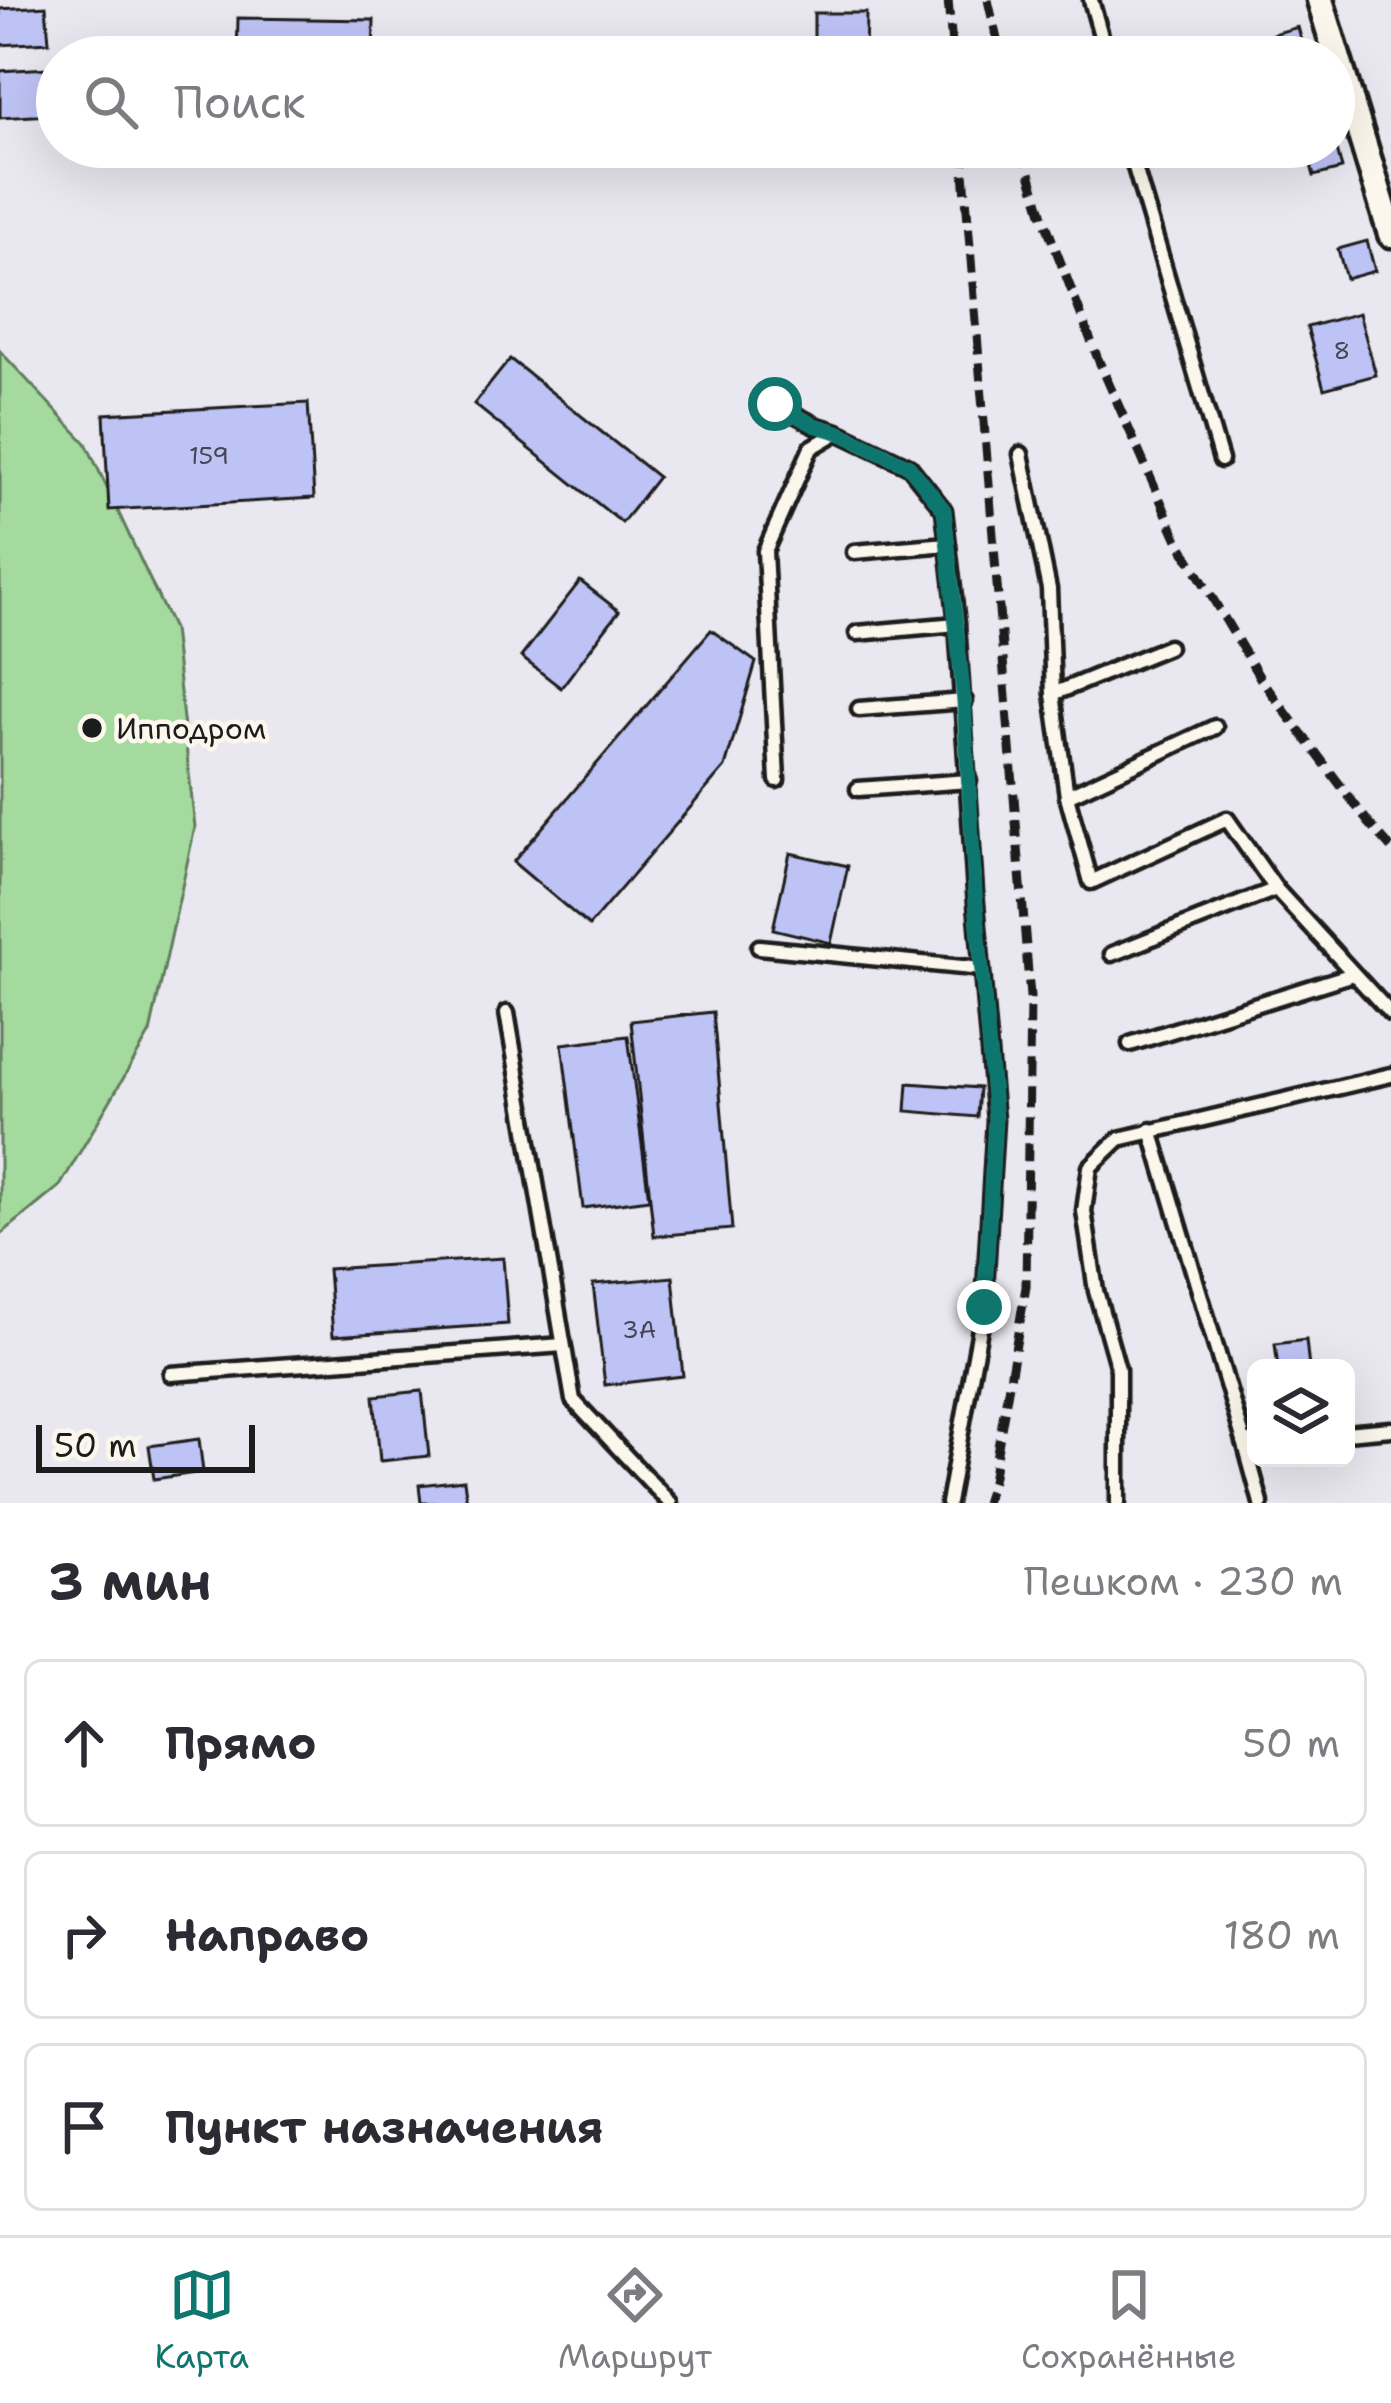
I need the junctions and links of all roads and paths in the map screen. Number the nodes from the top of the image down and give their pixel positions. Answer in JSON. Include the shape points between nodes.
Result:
{"nodes":[{"id":1,"x":1091,"y":0,"type":"edge"},
{"id":2,"x":1320,"y":0,"type":"edge"},
{"id":3,"x":1101,"y":36,"type":"edge"},
{"id":4,"x":1331,"y":36,"type":"edge"},
{"id":5,"x":1355,"y":115,"type":"edge"},
{"id":6,"x":1135,"y":168,"type":"edge"},
{"id":7,"x":1391,"y":234,"type":"edge"},
{"id":8,"x":775,"y":404,"type":"dead end"},
{"id":9,"x":838,"y":432,"type":"junction"},
{"id":10,"x":1021,"y":454,"type":"dead end"},
{"id":11,"x":1221,"y":460,"type":"dead end"},
{"id":12,"x":948,"y":544,"type":"junction"},
{"id":13,"x":854,"y":552,"type":"dead end"},
{"id":14,"x":958,"y":625,"type":"junction"},
{"id":15,"x":857,"y":633,"type":"dead end"},
{"id":16,"x":1168,"y":647,"type":"dead end"},
{"id":17,"x":1053,"y":694,"type":"junction"},
{"id":18,"x":964,"y":701,"type":"junction"},
{"id":19,"x":859,"y":709,"type":"dead end"},
{"id":20,"x":1215,"y":727,"type":"dead end"},
{"id":21,"x":777,"y":780,"type":"dead end"},
{"id":22,"x":969,"y":781,"type":"junction"},
{"id":23,"x":859,"y":789,"type":"dead end"},
{"id":24,"x":1067,"y":796,"type":"junction"},
{"id":25,"x":1276,"y":889,"type":"junction"},
{"id":26,"x":759,"y":947,"type":"dead end"},
{"id":27,"x":1112,"y":954,"type":"dead end"},
{"id":28,"x":982,"y":969,"type":"junction"},
{"id":29,"x":1354,"y":974,"type":"junction"},
{"id":30,"x":507,"y":1013,"type":"dead end"},
{"id":31,"x":1391,"y":1014,"type":"edge"},
{"id":32,"x":1130,"y":1044,"type":"dead end"},
{"id":33,"x":1391,"y":1075,"type":"edge"},
{"id":34,"x":1151,"y":1130,"type":"junction"},
{"id":35,"x":563,"y":1345,"type":"junction"},
{"id":36,"x":171,"y":1374,"type":"dead end"},
{"id":37,"x":1391,"y":1430,"type":"edge"},
{"id":38,"x":1247,"y":1432,"type":"edge"},
{"id":39,"x":1355,"y":1432,"type":"edge"},
{"id":40,"x":1255,"y":1467,"type":"edge"},
{"id":41,"x":670,"y":1503,"type":"edge"},
{"id":42,"x":948,"y":1503,"type":"edge"},
{"id":43,"x":1118,"y":1503,"type":"edge"},
{"id":44,"x":1261,"y":1503,"type":"edge"}],
"edges":[{"from":1,"to":3,"type":"lane"},
{"from":2,"to":4,"type":"street"},
{"from":5,"to":7,"type":"street"},
{"from":6,"to":11,"type":"lane"},
{"from":8,"to":9,"type":"lane"},
{"from":9,"to":12,"type":"lane","via":[[909,466],[944,510]]},
{"from":9,"to":21,"type":"lane","via":[[811,448],[765,551]]},
{"from":10,"to":17,"type":"lane","via":[[1049,589]]},
{"from":12,"to":13,"type":"lane"},
{"from":12,"to":14,"type":"lane"},
{"from":14,"to":15,"type":"lane"},
{"from":14,"to":18,"type":"lane"},
{"from":16,"to":17,"type":"lane"},
{"from":17,"to":24,"type":"lane"},
{"from":18,"to":19,"type":"lane"},
{"from":18,"to":22,"type":"lane"},
{"from":20,"to":24,"type":"lane"},
{"from":22,"to":23,"type":"lane"},
{"from":22,"to":28,"type":"lane"},
{"from":24,"to":25,"type":"lane","via":[[1091,882],[1227,819]]},
{"from":25,"to":27,"type":"lane"},
{"from":25,"to":29,"type":"lane"},
{"from":26,"to":28,"type":"lane"},
{"from":28,"to":42,"type":"lane","via":[[995,1120],[984,1307]]},
{"from":29,"to":31,"type":"lane"},
{"from":29,"to":32,"type":"lane"},
{"from":30,"to":35,"type":"lane"},
{"from":33,"to":34,"type":"lane"},
{"from":34,"to":38,"type":"lane"},
{"from":34,"to":43,"type":"lane","via":[[1120,1139],[1090,1167],[1084,1211],[1118,1369]]},
{"from":35,"to":36,"type":"lane"},
{"from":35,"to":41,"type":"lane","via":[[573,1400]]},
{"from":37,"to":39,"type":"lane"},
{"from":40,"to":44,"type":"lane"}]}
